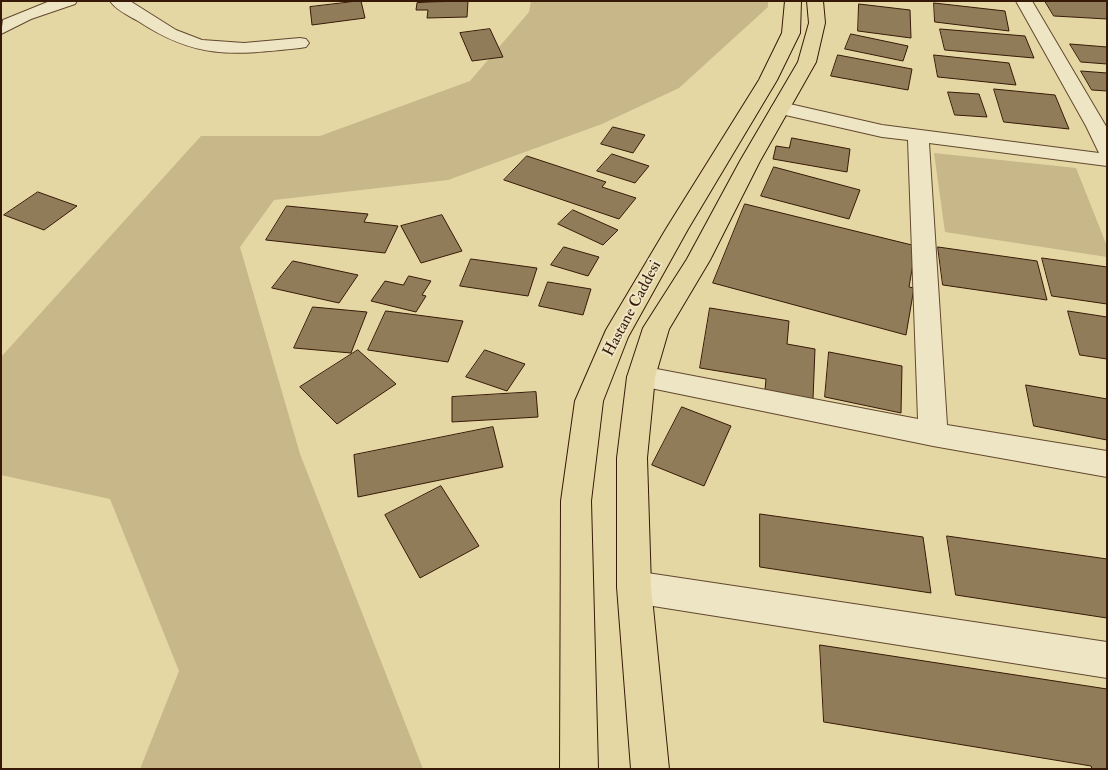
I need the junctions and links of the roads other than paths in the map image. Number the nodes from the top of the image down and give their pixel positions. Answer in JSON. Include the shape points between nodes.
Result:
{"nodes":[{"id":1,"x":69,"y":1,"type":"edge"},
{"id":2,"x":118,"y":1,"type":"edge"},
{"id":3,"x":793,"y":1,"type":"edge"},
{"id":4,"x":815,"y":1,"type":"edge"},
{"id":5,"x":1024,"y":1,"type":"edge"},
{"id":6,"x":1,"y":29,"type":"edge"},
{"id":7,"x":300,"y":43,"type":"dead end"},
{"id":8,"x":781,"y":108,"type":"junction"},
{"id":9,"x":918,"y":136,"type":"junction"},
{"id":10,"x":1107,"y":150,"type":"edge"},
{"id":11,"x":1107,"y":160,"type":"edge"},
{"id":12,"x":641,"y":377,"type":"junction"},
{"id":13,"x":933,"y":434,"type":"junction"},
{"id":14,"x":1107,"y":464,"type":"edge"},
{"id":15,"x":634,"y":587,"type":"junction"},
{"id":16,"x":1107,"y":660,"type":"edge"},
{"id":17,"x":579,"y":769,"type":"edge"},
{"id":18,"x":650,"y":769,"type":"edge"}],
"edges":[{"from":1,"to":6,"type":"street","via":[[34,11]]},
{"from":2,"to":7,"type":"street","via":[[178,37],[197,44],[236,48]]},
{"from":3,"to":17,"type":"main road","name":"Hastane Caddesi","via":[[791,33],[768,80],[615,337],[589,401],[576,501]]},
{"from":4,"to":8,"type":"main road","name":"Hastane Caddesi","via":[[816,24],[807,62]]},
{"from":5,"to":10,"type":"street"},
{"from":8,"to":9,"type":"street"},
{"from":8,"to":12,"type":"main road","name":"Hastane Caddesi","via":[[698,260],[656,328]]},
{"from":9,"to":11,"type":"street"},
{"from":9,"to":13,"type":"street"},
{"from":12,"to":13,"type":"street"},
{"from":12,"to":15,"type":"main road","name":"Hastane Caddesi","via":[[632,458]]},
{"from":13,"to":14,"type":"street"},
{"from":15,"to":16,"type":"street"},
{"from":15,"to":18,"type":"main road","name":"Hastane Caddesi"}]}
